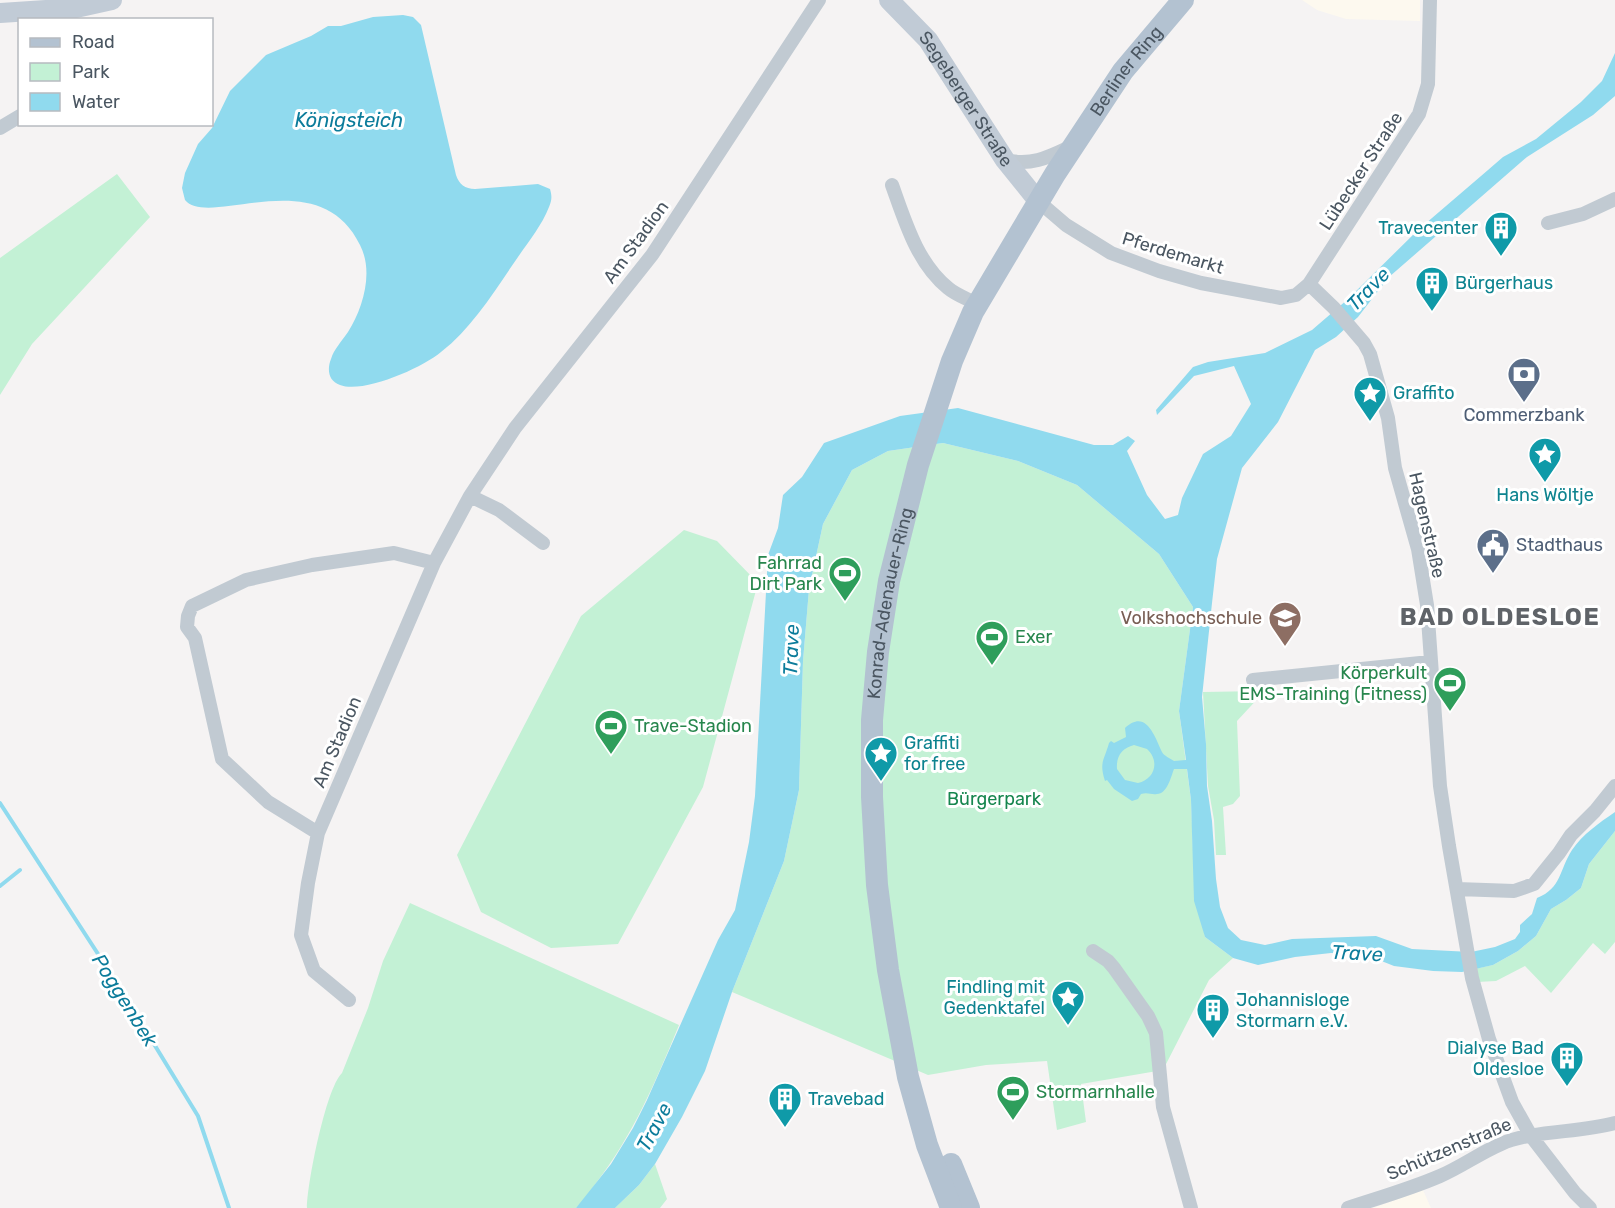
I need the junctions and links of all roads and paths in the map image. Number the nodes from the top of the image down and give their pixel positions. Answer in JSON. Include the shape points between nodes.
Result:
{"nodes":[{"id":1,"x":112,"y":0,"type":"edge"},
{"id":2,"x":819,"y":0,"type":"edge"},
{"id":3,"x":889,"y":0,"type":"edge"},
{"id":4,"x":1183,"y":0,"type":"edge"},
{"id":5,"x":1430,"y":0,"type":"edge"},
{"id":6,"x":0,"y":13,"type":"edge"},
{"id":7,"x":76,"y":14,"type":"edge"},
{"id":8,"x":18,"y":117,"type":"edge"},
{"id":9,"x":0,"y":128,"type":"edge"},
{"id":10,"x":1074,"y":145,"type":"junction"},
{"id":11,"x":1005,"y":160,"type":"junction"},
{"id":12,"x":892,"y":185,"type":"dead end"},
{"id":13,"x":1615,"y":199,"type":"edge"},
{"id":14,"x":1038,"y":201,"type":"junction"},
{"id":15,"x":1548,"y":223,"type":"dead end"},
{"id":16,"x":1309,"y":284,"type":"junction"},
{"id":17,"x":977,"y":304,"type":"junction"},
{"id":18,"x":470,"y":496,"type":"junction"},
{"id":19,"x":543,"y":543,"type":"dead end"},
{"id":20,"x":434,"y":563,"type":"junction"},
{"id":21,"x":1430,"y":662,"type":"junction"},
{"id":22,"x":1253,"y":680,"type":"dead end"},
{"id":23,"x":1615,"y":786,"type":"edge"},
{"id":24,"x":318,"y":833,"type":"junction"},
{"id":25,"x":1457,"y":890,"type":"junction"},
{"id":26,"x":1093,"y":951,"type":"dead end"},
{"id":27,"x":349,"y":1000,"type":"dead end"},
{"id":28,"x":900,"y":1031,"type":"junction"},
{"id":29,"x":1615,"y":1123,"type":"edge"},
{"id":30,"x":1531,"y":1136,"type":"junction"},
{"id":31,"x":951,"y":1208,"type":"edge"},
{"id":32,"x":969,"y":1208,"type":"edge"},
{"id":33,"x":1191,"y":1208,"type":"edge"},
{"id":34,"x":1348,"y":1208,"type":"edge"},
{"id":35,"x":1590,"y":1208,"type":"edge"}],
"edges":[{"from":1,"to":7,"type":"main road"},
{"from":2,"to":18,"type":"street","name":"Am Stadion","via":[[652,255],[515,428]]},
{"from":3,"to":11,"type":"main road","name":"Segeberger Straße","via":[[928,40]]},
{"from":4,"to":10,"type":"main road","name":"Berliner Ring","via":[[1124,71]]},
{"from":5,"to":16,"type":"street","name":"Lübecker Straße","via":[[1428,84],[1419,114]]},
{"from":6,"to":7,"type":"main road"},
{"from":8,"to":9,"type":"street"},
{"from":10,"to":11,"type":"street","via":[[1022,164]]},
{"from":10,"to":14,"type":"main road","name":"Berliner Ring"},
{"from":11,"to":14,"type":"main road","name":"Segeberger Straße"},
{"from":12,"to":17,"type":"street","via":[[913,240],[930,270],[949,289]]},
{"from":13,"to":15,"type":"street"},
{"from":14,"to":16,"type":"street","name":"Pferdemarkt","via":[[1066,225],[1111,253],[1159,272],[1281,298],[1296,295]]},
{"from":14,"to":17,"type":"main road","name":"Konrad-Adenauer-Ring"},
{"from":16,"to":21,"type":"street","name":"Hagenstraße","via":[[1351,327],[1370,354],[1418,549],[1427,605]]},
{"from":17,"to":28,"type":"main road","name":"Konrad-Adenauer-Ring","via":[[962,335],[918,465],[889,581],[878,652],[872,819],[888,970]]},
{"from":18,"to":19,"type":"street","via":[[499,510]]},
{"from":18,"to":20,"type":"street","name":"Am Stadion"},
{"from":20,"to":24,"type":"street","name":"Am Stadion"},
{"from":20,"to":24,"type":"street","via":[[393,553],[312,565],[246,580],[192,606],[187,627],[195,638],[222,759],[268,802]]},
{"from":21,"to":22,"type":"street"},
{"from":21,"to":25,"type":"street","name":"Hagenstraße","via":[[1441,794]]},
{"from":23,"to":25,"type":"street","via":[[1534,884],[1514,891]]},
{"from":24,"to":27,"type":"street","name":"Am Stadion","via":[[301,935],[314,971]]},
{"from":25,"to":30,"type":"street","name":"Hagenstraße","via":[[1472,978],[1489,1039],[1512,1102]]},
{"from":26,"to":33,"type":"street","via":[[1114,968],[1155,1029],[1162,1107]]},
{"from":28,"to":31,"type":"main road","name":"Konrad-Adenauer-Ring","via":[[918,1115]]},
{"from":28,"to":32,"type":"main road","name":"Konrad-Adenauer-Ring","via":[[935,1131]]},
{"from":29,"to":30,"type":"street","name":"Schützenstraße"},
{"from":30,"to":34,"type":"street","name":"Schützenstraße","via":[[1502,1143],[1439,1176]]},
{"from":30,"to":35,"type":"street","name":"Hagenstraße"}]}
